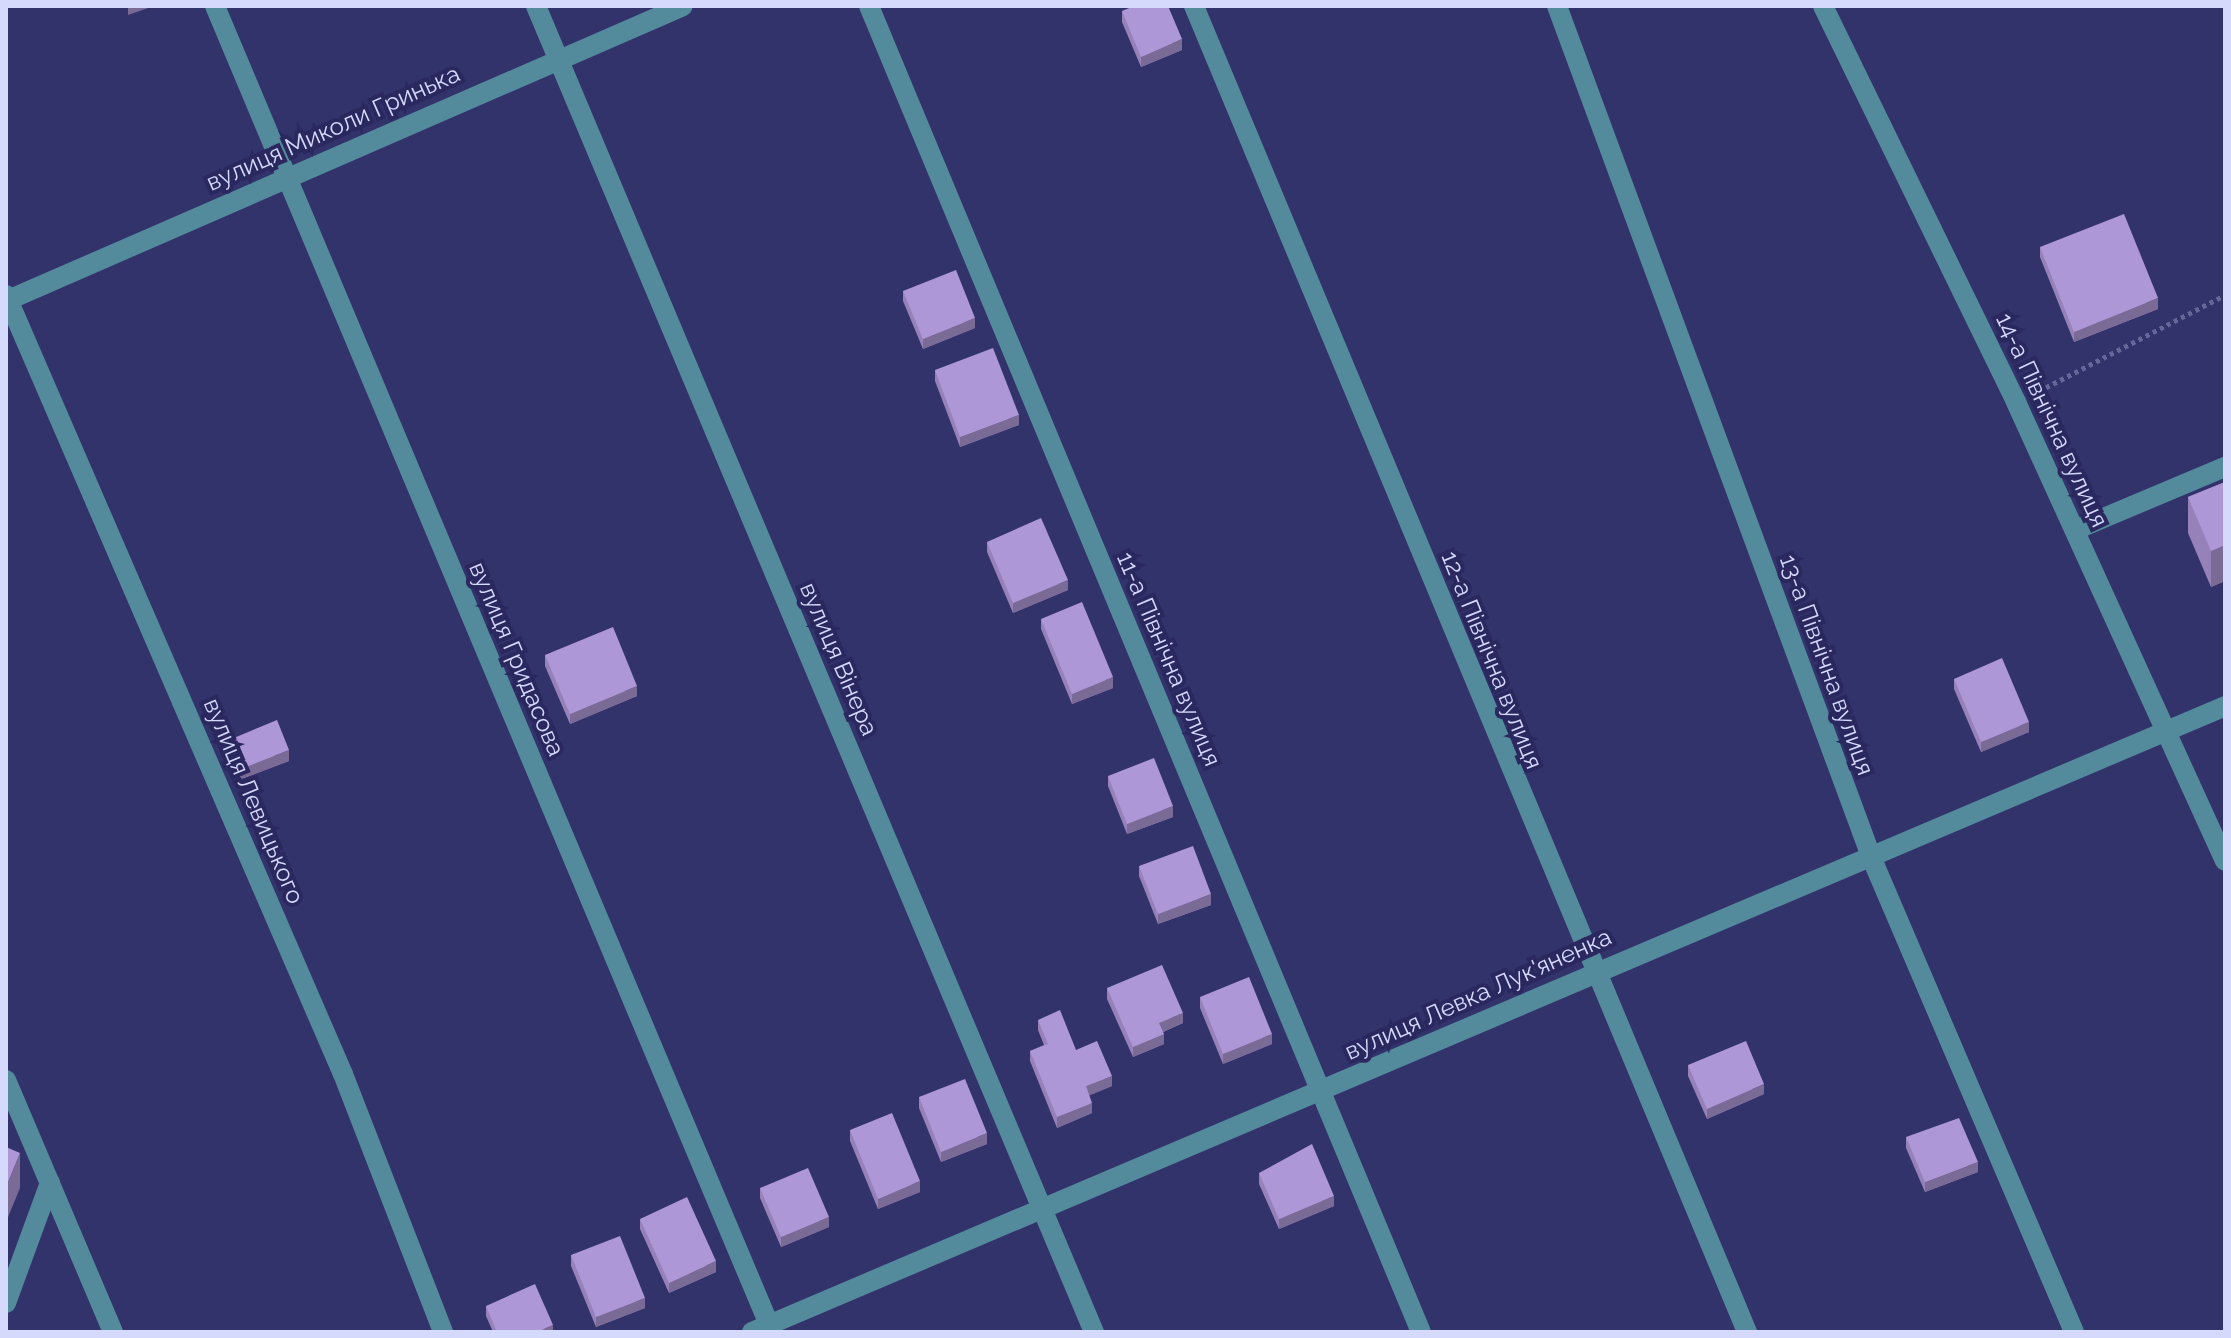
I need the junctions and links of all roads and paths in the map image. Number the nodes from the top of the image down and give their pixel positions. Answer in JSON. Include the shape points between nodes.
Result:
{"nodes":[{"id":1,"x":215,"y":6,"type":"edge"},
{"id":2,"x":536,"y":6,"type":"edge"},
{"id":3,"x":683,"y":6,"type":"edge"},
{"id":4,"x":869,"y":6,"type":"edge"},
{"id":5,"x":1194,"y":6,"type":"edge"},
{"id":6,"x":1557,"y":6,"type":"edge"},
{"id":7,"x":1823,"y":6,"type":"edge"},
{"id":8,"x":558,"y":58,"type":"junction"},
{"id":9,"x":286,"y":177,"type":"junction"},
{"id":10,"x":2225,"y":295,"type":"edge"},
{"id":11,"x":7,"y":299,"type":"edge"},
{"id":12,"x":2016,"y":402,"type":"junction"},
{"id":13,"x":2225,"y":467,"type":"edge"},
{"id":14,"x":2075,"y":530,"type":"junction"},
{"id":15,"x":2225,"y":706,"type":"edge"},
{"id":16,"x":2169,"y":731,"type":"junction"},
{"id":17,"x":1872,"y":859,"type":"junction"},
{"id":18,"x":2225,"y":861,"type":"edge"},
{"id":19,"x":1593,"y":971,"type":"junction"},
{"id":20,"x":9,"y":1091,"type":"edge"},
{"id":21,"x":1320,"y":1092,"type":"junction"},
{"id":22,"x":50,"y":1183,"type":"junction"},
{"id":23,"x":1042,"y":1210,"type":"junction"},
{"id":24,"x":6,"y":1303,"type":"edge"},
{"id":25,"x":764,"y":1330,"type":"edge"},
{"id":26,"x":113,"y":1332,"type":"edge"},
{"id":27,"x":443,"y":1332,"type":"edge"},
{"id":28,"x":1094,"y":1332,"type":"edge"},
{"id":29,"x":1421,"y":1332,"type":"edge"},
{"id":30,"x":1747,"y":1332,"type":"edge"},
{"id":31,"x":2074,"y":1332,"type":"edge"}],
"edges":[{"from":1,"to":9,"type":"street","name":"вулиця Гридасова"},
{"from":2,"to":8,"type":"street","name":"вулиця Вінера"},
{"from":3,"to":8,"type":"street","name":"вулиця Миколи Гринька"},
{"from":4,"to":21,"type":"street","name":"11-а Північна вулиця"},
{"from":5,"to":19,"type":"street","name":"12-а Північна вулиця"},
{"from":6,"to":17,"type":"street","name":"13-а Північна вулиця"},
{"from":7,"to":12,"type":"street","name":"14-а Північна вулиця"},
{"from":8,"to":9,"type":"street","name":"вулиця Миколи Гринька"},
{"from":8,"to":23,"type":"street","name":"вулиця Вінера"},
{"from":9,"to":11,"type":"street","name":"вулиця Миколи Гринька"},
{"from":9,"to":25,"type":"street","name":"вулиця Гридасова"},
{"from":10,"to":12,"type":"path"},
{"from":11,"to":27,"type":"street","name":"вулиця Левицького","via":[[343,1074]]},
{"from":12,"to":14,"type":"street","name":"14-а Північна вулиця"},
{"from":13,"to":14,"type":"street"},
{"from":14,"to":16,"type":"street","name":"14-а Північна вулиця"},
{"from":15,"to":16,"type":"street","name":"вулиця Левка Лук'яненка"},
{"from":16,"to":17,"type":"street","name":"вулиця Левка Лук'яненка"},
{"from":16,"to":18,"type":"street","name":"14-а Північна вулиця"},
{"from":17,"to":19,"type":"street","name":"вулиця Левка Лук'яненка"},
{"from":17,"to":31,"type":"street","name":"13-а Північна вулиця"},
{"from":19,"to":21,"type":"street","name":"вулиця Левка Лук'яненка"},
{"from":19,"to":30,"type":"street","name":"12-а Північна вулиця"},
{"from":20,"to":22,"type":"street"},
{"from":21,"to":23,"type":"street","name":"вулиця Левка Лук'яненка"},
{"from":21,"to":29,"type":"street","name":"11-а Північна вулиця"},
{"from":22,"to":24,"type":"street"},
{"from":22,"to":26,"type":"street"},
{"from":23,"to":25,"type":"street","name":"вулиця Левка Лук'яненка"},
{"from":23,"to":28,"type":"street","name":"вулиця Вінера"}]}
